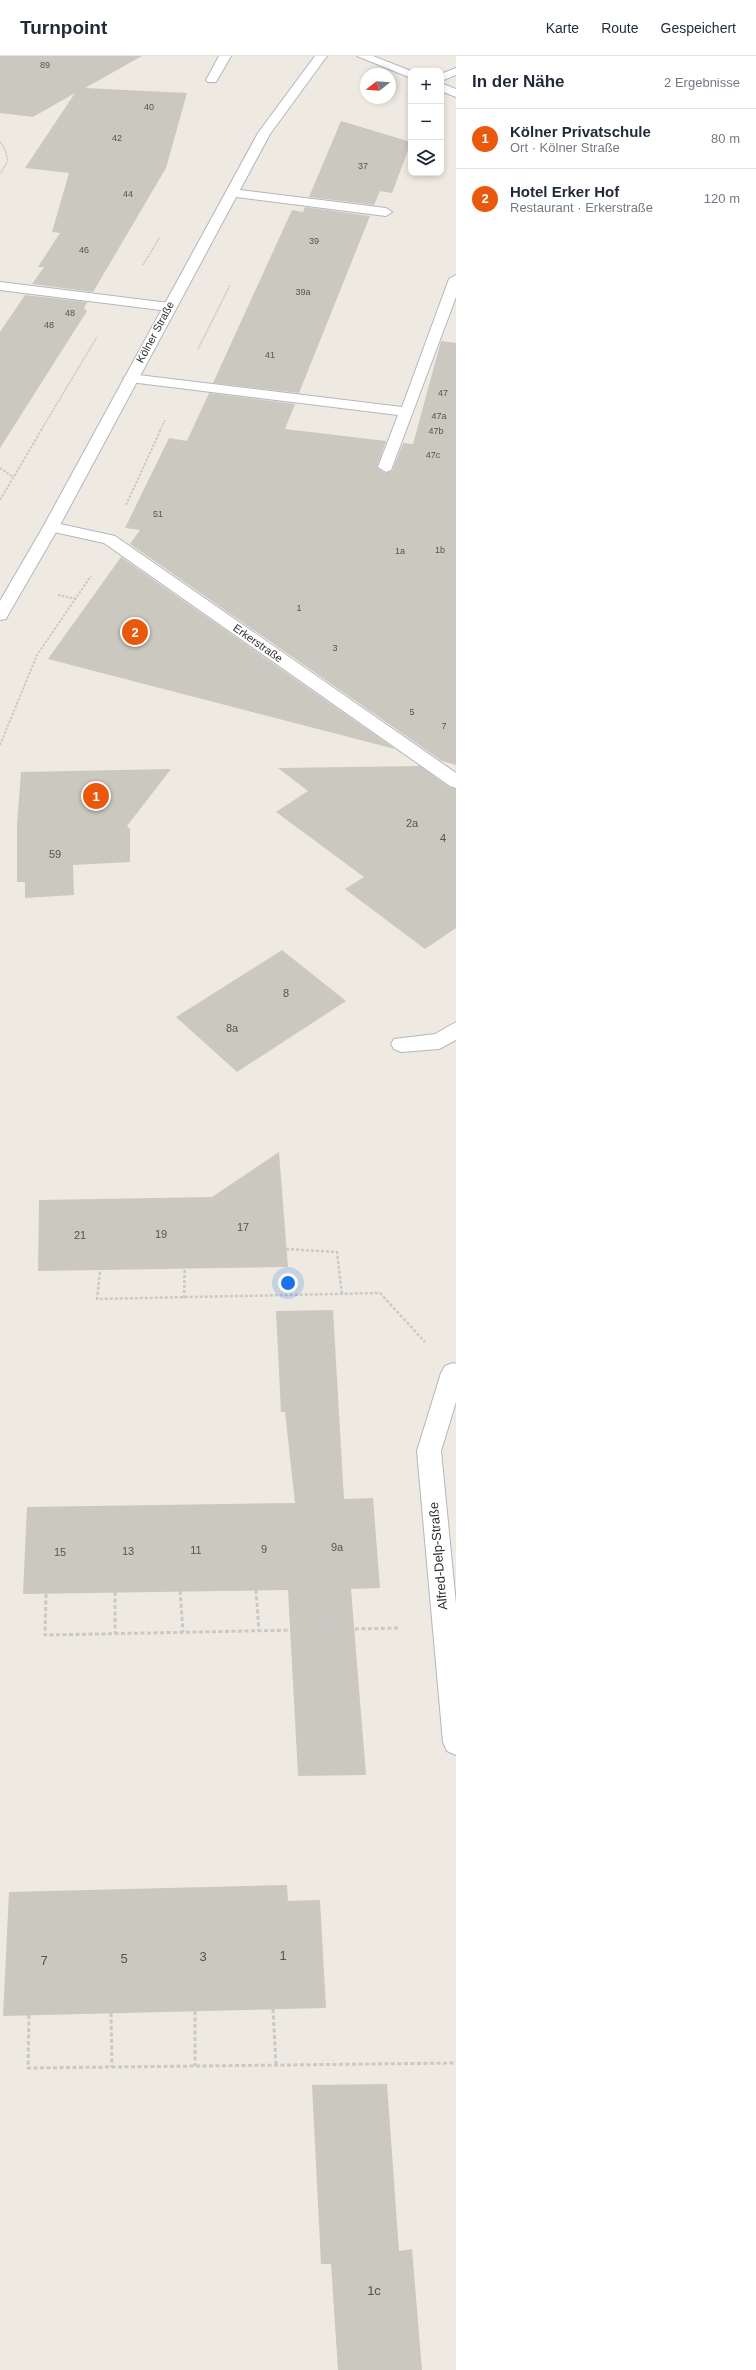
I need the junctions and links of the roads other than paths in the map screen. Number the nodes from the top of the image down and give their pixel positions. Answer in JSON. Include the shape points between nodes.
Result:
{"nodes":[{"id":1,"x":225,"y":56,"type":"edge"},
{"id":2,"x":321,"y":56,"type":"edge"},
{"id":3,"x":363,"y":56,"type":"edge"},
{"id":4,"x":456,"y":71,"type":"edge"},
{"id":5,"x":408,"y":74,"type":"edge"},
{"id":6,"x":444,"y":77,"type":"edge"},
{"id":7,"x":212,"y":80,"type":"dead end"},
{"id":8,"x":444,"y":88,"type":"edge"},
{"id":9,"x":456,"y":92,"type":"edge"},
{"id":10,"x":232,"y":194,"type":"junction"},
{"id":11,"x":386,"y":212,"type":"dead end"},
{"id":12,"x":456,"y":279,"type":"edge"},
{"id":13,"x":0,"y":286,"type":"edge"},
{"id":14,"x":169,"y":307,"type":"junction"},
{"id":15,"x":130,"y":378,"type":"junction"},
{"id":16,"x":407,"y":412,"type":"junction"},
{"id":17,"x":386,"y":467,"type":"dead end"},
{"id":18,"x":51,"y":528,"type":"junction"},
{"id":19,"x":0,"y":615,"type":"edge"},
{"id":20,"x":456,"y":782,"type":"edge"},
{"id":21,"x":456,"y":1030,"type":"edge"},
{"id":22,"x":401,"y":1044,"type":"dead end"},
{"id":23,"x":454,"y":1373,"type":"road end"},
{"id":24,"x":456,"y":1742,"type":"edge"}],
"edges":[{"from":1,"to":7,"type":"main road"},
{"from":2,"to":10,"type":"main road","name":"Kölner Straße","via":[[264,133]]},
{"from":3,"to":5,"type":"main road"},
{"from":4,"to":6,"type":"main road"},
{"from":8,"to":9,"type":"main road"},
{"from":10,"to":11,"type":"main road"},
{"from":10,"to":14,"type":"main road","name":"Kölner Straße"},
{"from":12,"to":16,"type":"main road"},
{"from":13,"to":14,"type":"main road"},
{"from":14,"to":15,"type":"main road","name":"Kölner Straße"},
{"from":15,"to":16,"type":"main road"},
{"from":15,"to":18,"type":"main road","name":"Kölner Straße"},
{"from":16,"to":17,"type":"main road"},
{"from":18,"to":19,"type":"main road","name":"Kölner Straße"},
{"from":18,"to":20,"type":"main road","name":"Erkerstraße","via":[[109,539]]},
{"from":21,"to":22,"type":"main road","via":[[439,1041]]},
{"from":23,"to":24,"type":"main road","name":"Alfred-Delp-Straße","via":[[429,1451]]}]}
